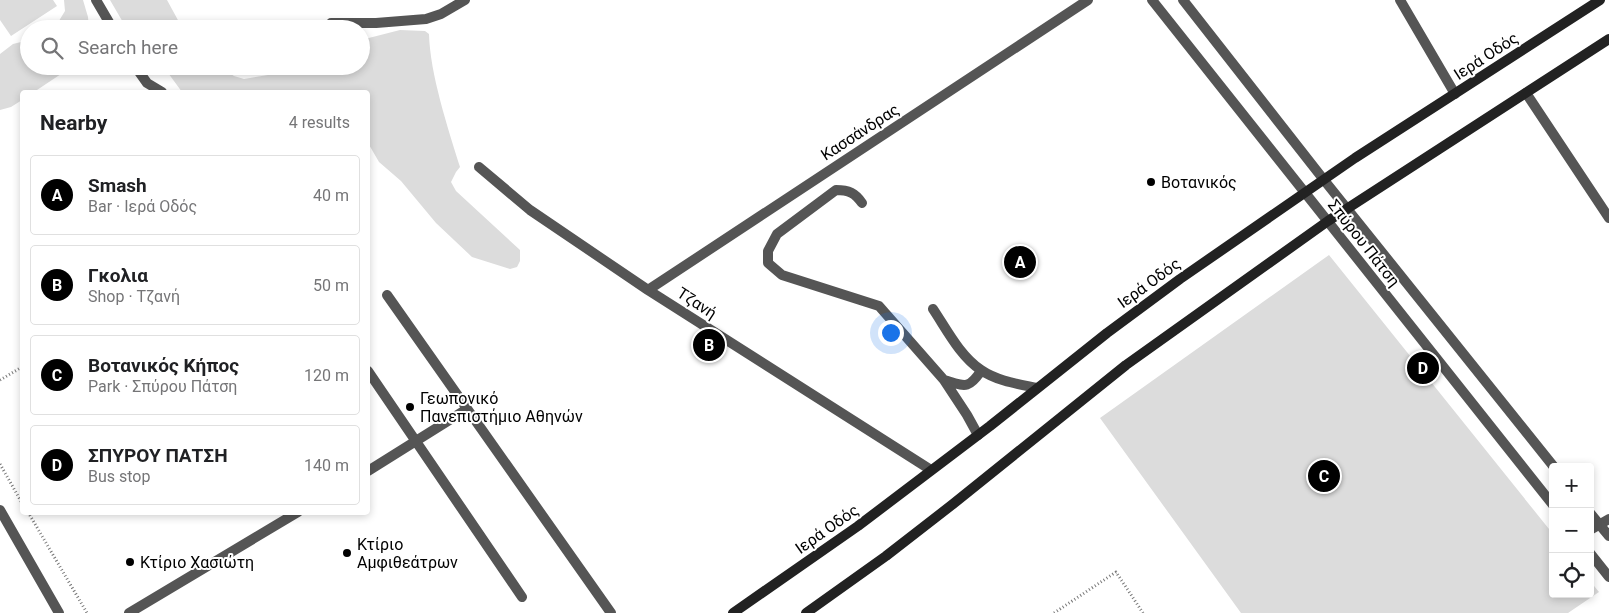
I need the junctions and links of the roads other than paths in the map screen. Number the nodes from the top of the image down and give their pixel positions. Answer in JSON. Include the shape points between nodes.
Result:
{"nodes":[{"id":1,"x":96,"y":0,"type":"edge"},
{"id":2,"x":465,"y":0,"type":"edge"},
{"id":3,"x":1088,"y":0,"type":"edge"},
{"id":4,"x":1152,"y":0,"type":"edge"},
{"id":5,"x":1183,"y":0,"type":"edge"},
{"id":6,"x":1400,"y":0,"type":"edge"},
{"id":7,"x":1600,"y":0,"type":"edge"},
{"id":8,"x":108,"y":20,"type":"edge"},
{"id":9,"x":370,"y":23,"type":"edge"},
{"id":10,"x":1609,"y":39,"type":"edge"},
{"id":11,"x":141,"y":75,"type":"edge"},
{"id":12,"x":159,"y":90,"type":"edge"},
{"id":13,"x":1526,"y":93,"type":"junction"},
{"id":14,"x":1454,"y":94,"type":"junction"},
{"id":15,"x":479,"y":167,"type":"dead end"},
{"id":16,"x":1324,"y":180,"type":"junction"},
{"id":17,"x":1305,"y":192,"type":"junction"},
{"id":18,"x":862,"y":203,"type":"dead end"},
{"id":19,"x":1348,"y":210,"type":"junction"},
{"id":20,"x":1609,"y":218,"type":"edge"},
{"id":21,"x":1328,"y":221,"type":"junction"},
{"id":22,"x":648,"y":290,"type":"junction"},
{"id":23,"x":387,"y":294,"type":"dead end"},
{"id":24,"x":933,"y":309,"type":"dead end"},
{"id":25,"x":981,"y":371,"type":"junction"},
{"id":26,"x":370,"y":374,"type":"edge"},
{"id":27,"x":944,"y":380,"type":"junction"},
{"id":28,"x":1037,"y":388,"type":"junction"},
{"id":29,"x":468,"y":409,"type":"junction"},
{"id":30,"x":978,"y":435,"type":"junction"},
{"id":31,"x":415,"y":442,"type":"junction"},
{"id":32,"x":1551,"y":463,"type":"edge"},
{"id":33,"x":370,"y":470,"type":"edge"},
{"id":34,"x":931,"y":470,"type":"junction"},
{"id":35,"x":1549,"y":501,"type":"edge"},
{"id":36,"x":0,"y":510,"type":"edge"},
{"id":37,"x":293,"y":515,"type":"edge"},
{"id":38,"x":1604,"y":522,"type":"edge"},
{"id":39,"x":1609,"y":536,"type":"edge"},
{"id":40,"x":1594,"y":558,"type":"edge"},
{"id":41,"x":1609,"y":577,"type":"edge"},
{"id":42,"x":522,"y":597,"type":"dead end"},
{"id":43,"x":58,"y":613,"type":"edge"},
{"id":44,"x":129,"y":613,"type":"edge"},
{"id":45,"x":611,"y":613,"type":"edge"},
{"id":46,"x":732,"y":613,"type":"edge"},
{"id":47,"x":806,"y":613,"type":"edge"}],
"edges":[{"from":1,"to":8,"type":"street"},
{"from":2,"to":9,"type":"street","via":[[426,19]]},
{"from":3,"to":22,"type":"street","name":"Κασσάνδρας"},
{"from":4,"to":17,"type":"street","name":"Σπύρου Πάτση"},
{"from":5,"to":16,"type":"street","name":"Σπύρου Πάτση"},
{"from":6,"to":14,"type":"street"},
{"from":7,"to":14,"type":"main road","name":"Ιερά Οδός"},
{"from":10,"to":13,"type":"main road"},
{"from":11,"to":12,"type":"street"},
{"from":13,"to":19,"type":"main road"},
{"from":13,"to":20,"type":"street"},
{"from":14,"to":16,"type":"main road","name":"Ιερά Οδός"},
{"from":15,"to":22,"type":"street","name":"Τζανή","via":[[530,210]]},
{"from":16,"to":17,"type":"main road","name":"Ιερά Οδός"},
{"from":16,"to":19,"type":"street","name":"Σπύρου Πάτση"},
{"from":17,"to":21,"type":"street","name":"Σπύρου Πάτση"},
{"from":17,"to":28,"type":"main road","name":"Ιερά Οδός","via":[[1180,278]]},
{"from":18,"to":27,"type":"street","via":[[856,194],[836,190],[777,234],[768,251],[768,263],[782,275],[879,306]]},
{"from":19,"to":21,"type":"main road"},
{"from":19,"to":32,"type":"street","name":"Σπύρου Πάτση"},
{"from":21,"to":35,"type":"street","name":"Σπύρου Πάτση"},
{"from":21,"to":47,"type":"main road","via":[[1126,365],[886,556]]},
{"from":22,"to":34,"type":"street","name":"Τζανή"},
{"from":23,"to":29,"type":"street"},
{"from":24,"to":25,"type":"street","via":[[963,355]]},
{"from":25,"to":27,"type":"street","via":[[974,382],[964,386]]},
{"from":25,"to":28,"type":"street"},
{"from":26,"to":31,"type":"street"},
{"from":27,"to":30,"type":"street"},
{"from":28,"to":30,"type":"main road","name":"Ιερά Οδός"},
{"from":29,"to":31,"type":"street"},
{"from":29,"to":45,"type":"street"},
{"from":30,"to":34,"type":"main road","name":"Ιερά Οδός"},
{"from":31,"to":33,"type":"street"},
{"from":31,"to":42,"type":"street"},
{"from":34,"to":46,"type":"main road","name":"Ιερά Οδός","via":[[858,526]]},
{"from":36,"to":43,"type":"street"},
{"from":37,"to":44,"type":"street"},
{"from":38,"to":39,"type":"street"},
{"from":40,"to":41,"type":"street"}]}
